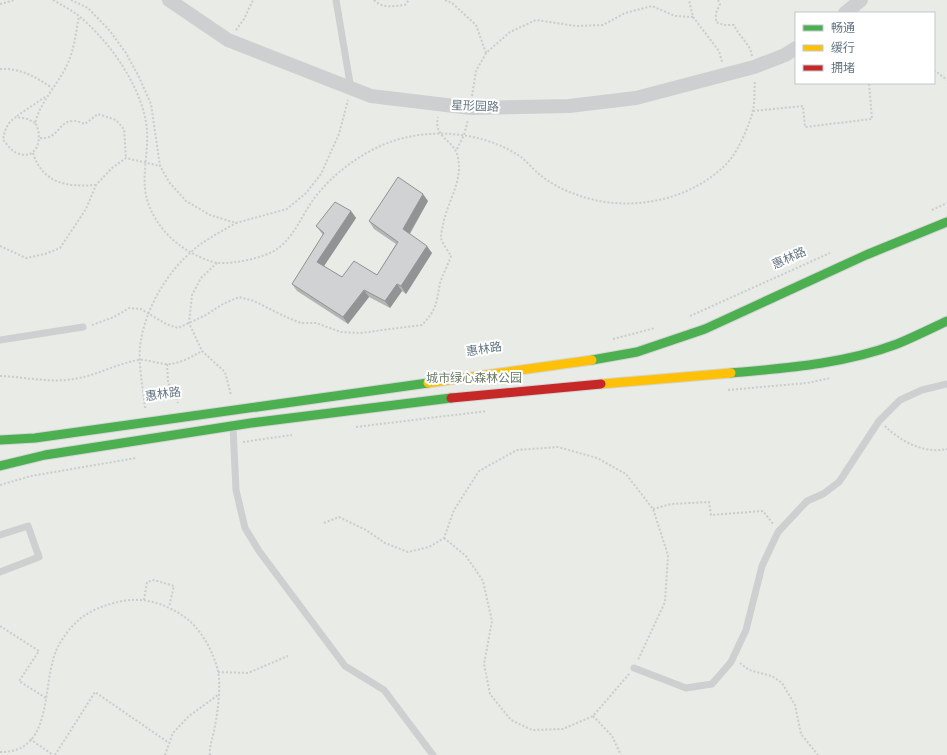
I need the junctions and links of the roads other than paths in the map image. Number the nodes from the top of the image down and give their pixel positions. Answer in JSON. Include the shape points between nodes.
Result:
{"nodes":[{"id":1,"x":169,"y":0,"type":"edge"},
{"id":2,"x":336,"y":0,"type":"edge"},
{"id":3,"x":861,"y":0,"type":"edge"},
{"id":4,"x":847,"y":12,"type":"edge"},
{"id":5,"x":795,"y":49,"type":"edge"},
{"id":6,"x":351,"y":89,"type":"junction"},
{"id":7,"x":947,"y":222,"type":"edge"},
{"id":8,"x":947,"y":321,"type":"edge"},
{"id":9,"x":83,"y":327,"type":"road end"},
{"id":10,"x":0,"y":340,"type":"edge"},
{"id":11,"x":947,"y":384,"type":"edge"},
{"id":12,"x":232,"y":404,"type":"junction"},
{"id":13,"x":233,"y":426,"type":"junction"},
{"id":14,"x":0,"y":440,"type":"edge"},
{"id":15,"x":0,"y":466,"type":"edge"},
{"id":16,"x":0,"y":536,"type":"edge"},
{"id":17,"x":0,"y":572,"type":"edge"},
{"id":18,"x":634,"y":668,"type":"road end"},
{"id":19,"x":433,"y":755,"type":"edge"}],
"edges":[{"from":1,"to":6,"type":"street","name":"星形园路","via":[[228,40]]},
{"from":2,"to":6,"type":"lane"},
{"from":3,"to":4,"type":"street"},
{"from":5,"to":6,"type":"street","name":"星形园路","via":[[754,67],[636,98],[569,106],[470,108],[371,96]]},
{"from":7,"to":12,"type":"main road","via":[[866,255],[705,330],[637,352],[551,367]]},
{"from":8,"to":13,"type":"main road","via":[[896,344],[847,358],[787,368],[475,395]]},
{"from":9,"to":10,"type":"lane"},
{"from":11,"to":18,"type":"lane","via":[[922,390],[900,400],[879,421],[839,482],[823,494],[807,501],[778,532],[762,566],[746,630],[731,662],[712,684],[686,688]]},
{"from":12,"to":13,"type":"lane"},
{"from":12,"to":14,"type":"main road","via":[[35,438]]},
{"from":13,"to":15,"type":"main road","via":[[44,455]]},
{"from":13,"to":19,"type":"lane","via":[[236,490],[245,528],[259,551],[345,666],[384,690]]},
{"from":16,"to":17,"type":"lane","via":[[28,526],[39,557]]}]}
